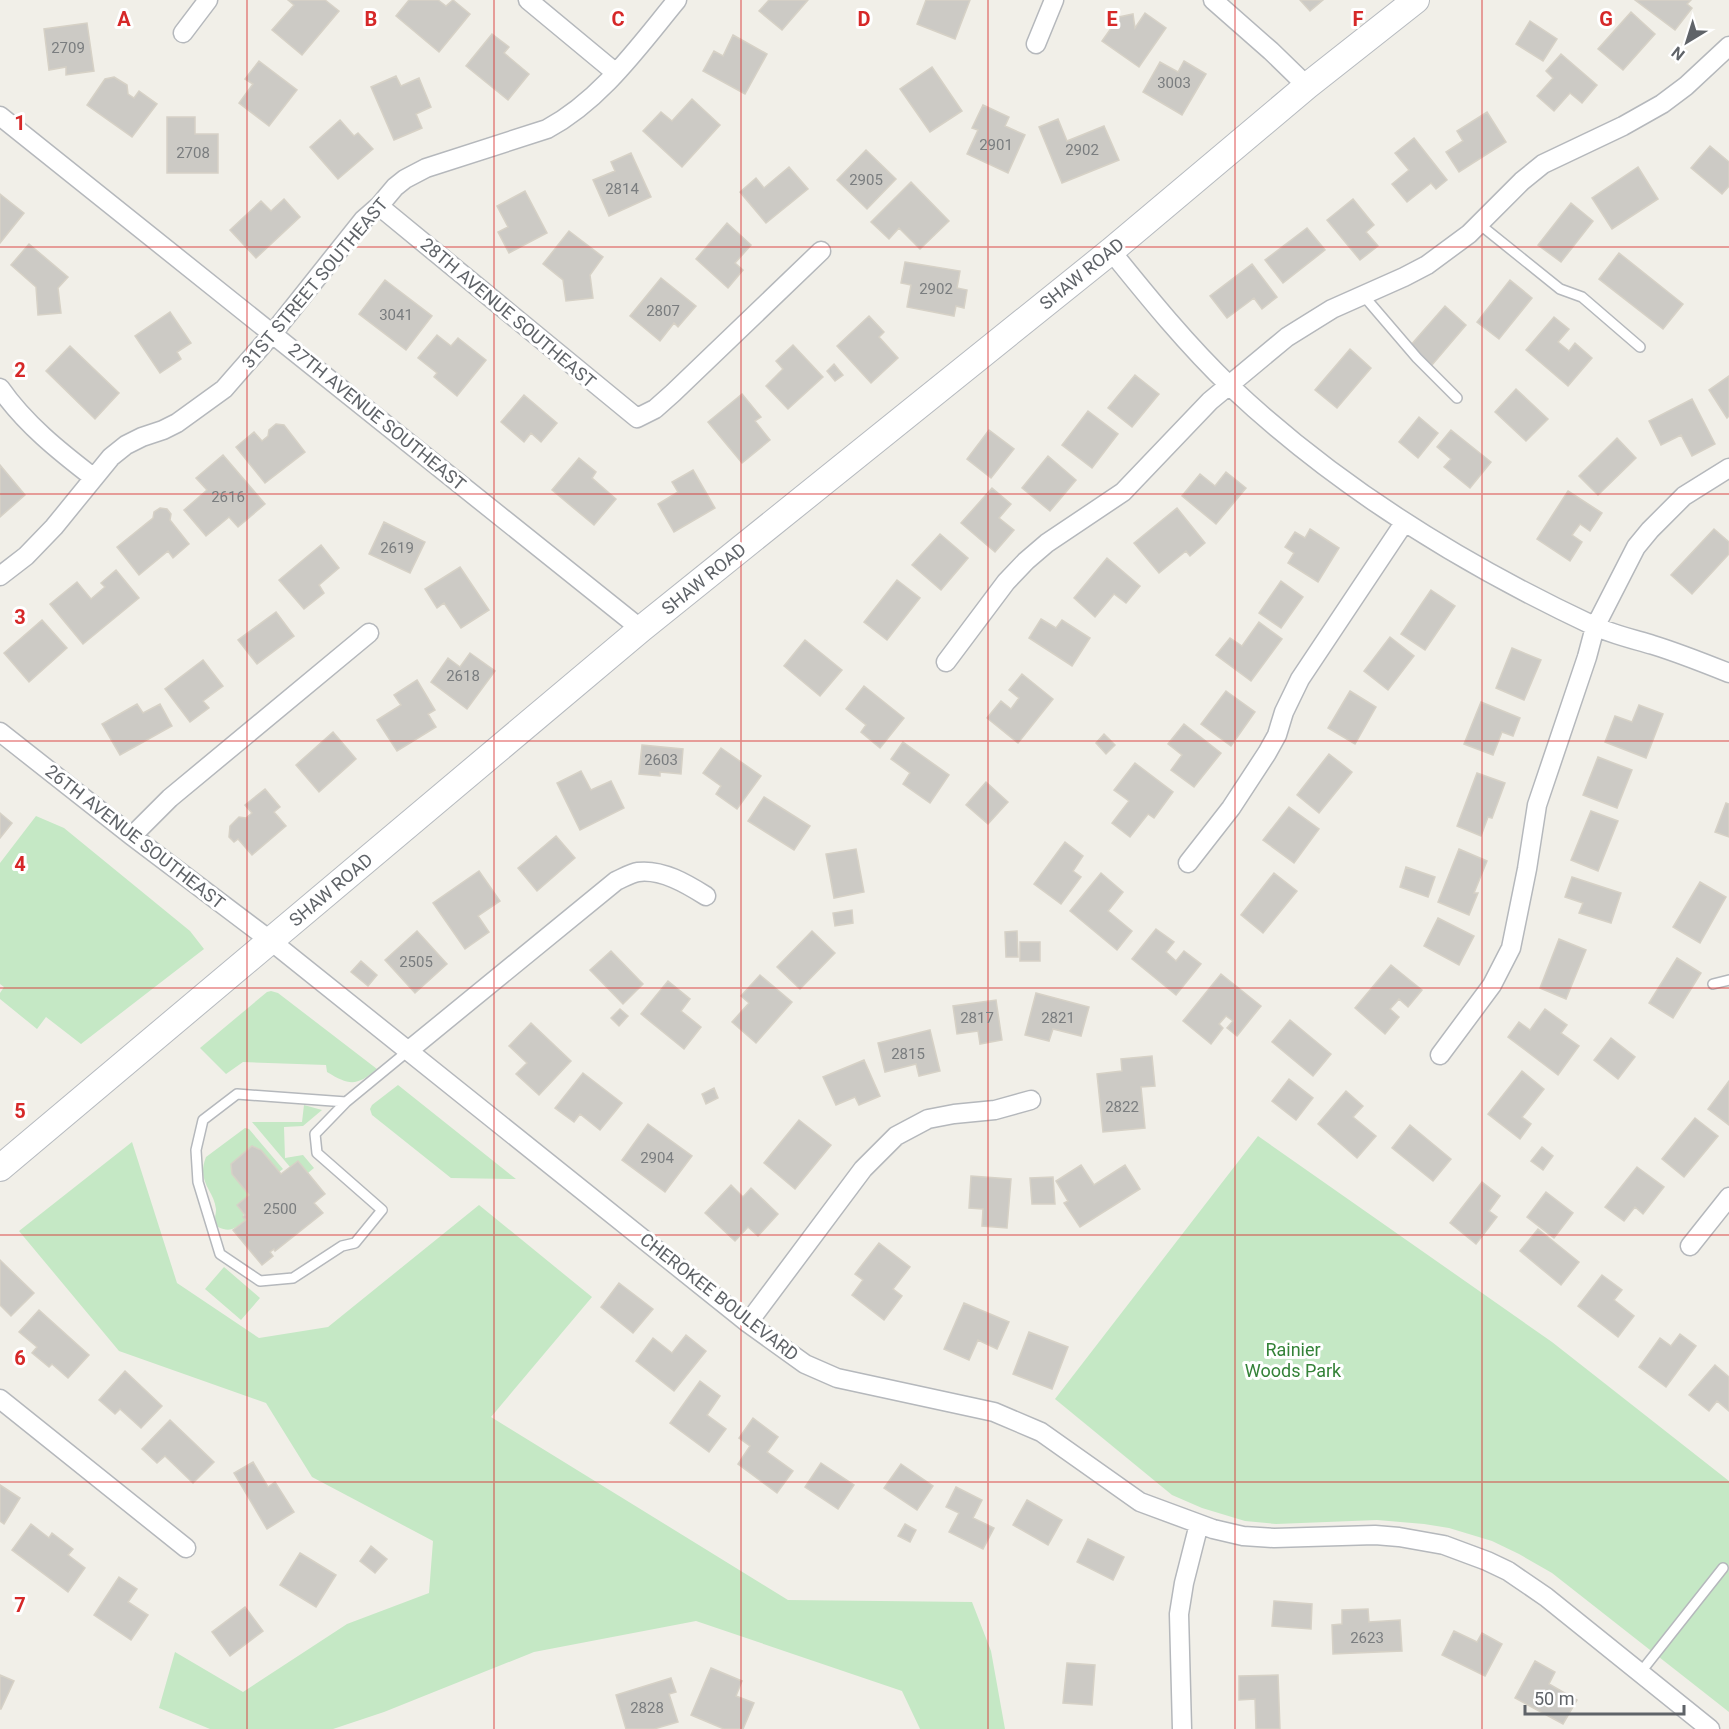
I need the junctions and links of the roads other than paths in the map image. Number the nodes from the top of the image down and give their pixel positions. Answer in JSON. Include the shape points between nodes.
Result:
{"nodes":[{"id":1,"x":208,"y":0,"type":"edge"},
{"id":2,"x":528,"y":0,"type":"edge"},
{"id":3,"x":677,"y":0,"type":"edge"},
{"id":4,"x":1054,"y":0,"type":"edge"},
{"id":5,"x":1213,"y":0,"type":"edge"},
{"id":6,"x":1416,"y":0,"type":"edge"},
{"id":7,"x":183,"y":33,"type":"dead end"},
{"id":8,"x":1036,"y":44,"type":"dead end"},
{"id":9,"x":1729,"y":46,"type":"edge"},
{"id":10,"x":616,"y":73,"type":"junction"},
{"id":11,"x":1307,"y":86,"type":"junction"},
{"id":12,"x":0,"y":116,"type":"edge"},
{"id":13,"x":379,"y":206,"type":"junction"},
{"id":14,"x":1478,"y":223,"type":"junction"},
{"id":15,"x":821,"y":251,"type":"dead end"},
{"id":16,"x":1111,"y":251,"type":"junction"},
{"id":17,"x":1363,"y":296,"type":"junction"},
{"id":18,"x":273,"y":333,"type":"junction"},
{"id":19,"x":1640,"y":347,"type":"dead end"},
{"id":20,"x":1230,"y":385,"type":"junction"},
{"id":21,"x":0,"y":388,"type":"edge"},
{"id":22,"x":1457,"y":399,"type":"dead end"},
{"id":23,"x":1729,"y":468,"type":"edge"},
{"id":24,"x":94,"y":478,"type":"junction"},
{"id":25,"x":1404,"y":523,"type":"junction"},
{"id":26,"x":0,"y":576,"type":"edge"},
{"id":27,"x":1595,"y":627,"type":"junction"},
{"id":28,"x":641,"y":629,"type":"junction"},
{"id":29,"x":369,"y":633,"type":"dead end"},
{"id":30,"x":946,"y":662,"type":"dead end"},
{"id":31,"x":1729,"y":673,"type":"edge"},
{"id":32,"x":0,"y":732,"type":"edge"},
{"id":33,"x":132,"y":836,"type":"junction"},
{"id":34,"x":1188,"y":863,"type":"dead end"},
{"id":35,"x":706,"y":896,"type":"dead end"},
{"id":36,"x":271,"y":940,"type":"junction"},
{"id":37,"x":1729,"y":980,"type":"edge"},
{"id":38,"x":1713,"y":984,"type":"dead end"},
{"id":39,"x":408,"y":1051,"type":"junction"},
{"id":40,"x":1440,"y":1055,"type":"dead end"},
{"id":41,"x":1031,"y":1100,"type":"dead end"},
{"id":42,"x":346,"y":1102,"type":"junction"},
{"id":43,"x":0,"y":1168,"type":"edge"},
{"id":44,"x":1729,"y":1197,"type":"edge"},
{"id":45,"x":1690,"y":1246,"type":"dead end"},
{"id":46,"x":748,"y":1323,"type":"junction"},
{"id":47,"x":0,"y":1400,"type":"edge"},
{"id":48,"x":1199,"y":1524,"type":"junction"},
{"id":49,"x":186,"y":1548,"type":"dead end"},
{"id":50,"x":1723,"y":1568,"type":"dead end"},
{"id":51,"x":1640,"y":1673,"type":"junction"},
{"id":52,"x":1182,"y":1729,"type":"edge"},
{"id":53,"x":1710,"y":1729,"type":"edge"}],
"edges":[{"from":1,"to":7,"type":"street"},
{"from":2,"to":10,"type":"street"},
{"from":3,"to":10,"type":"street","name":"31ST STREET SOUTHEAST"},
{"from":4,"to":8,"type":"street"},
{"from":5,"to":11,"type":"street"},
{"from":6,"to":11,"type":"main road","name":"SHAW ROAD"},
{"from":9,"to":14,"type":"street","via":[[1662,104],[1543,164]]},
{"from":10,"to":13,"type":"street","name":"31ST STREET SOUTHEAST","via":[[563,121],[426,168],[395,187]]},
{"from":11,"to":16,"type":"main road","name":"SHAW ROAD"},
{"from":12,"to":18,"type":"street","name":"27TH AVENUE SOUTHEAST"},
{"from":13,"to":15,"type":"street","name":"28TH AVENUE SOUTHEAST","via":[[637,418],[673,393]]},
{"from":13,"to":18,"type":"street","name":"31ST STREET SOUTHEAST","via":[[363,220]]},
{"from":14,"to":17,"type":"street","via":[[1426,265]]},
{"from":14,"to":19,"type":"lane","via":[[1560,289],[1582,297]]},
{"from":16,"to":20,"type":"street","via":[[1155,306]]},
{"from":16,"to":28,"type":"main road","name":"SHAW ROAD"},
{"from":17,"to":20,"type":"street","via":[[1332,309],[1287,337]]},
{"from":17,"to":22,"type":"lane"},
{"from":18,"to":24,"type":"street","name":"31ST STREET SOUTHEAST","via":[[248,364],[207,403],[170,427],[126,445]]},
{"from":18,"to":28,"type":"street","name":"27TH AVENUE SOUTHEAST"},
{"from":20,"to":25,"type":"street","via":[[1331,472]]},
{"from":20,"to":30,"type":"street","via":[[1123,492],[1026,561]]},
{"from":21,"to":24,"type":"street","via":[[35,429]]},
{"from":23,"to":27,"type":"street","via":[[1684,496],[1650,530],[1636,547]]},
{"from":24,"to":26,"type":"street","name":"31ST STREET SOUTHEAST","via":[[27,556]]},
{"from":25,"to":27,"type":"street","via":[[1471,564]]},
{"from":25,"to":34,"type":"street","via":[[1300,680],[1267,753]]},
{"from":27,"to":31,"type":"street"},
{"from":27,"to":40,"type":"street","via":[[1537,805],[1511,948],[1492,985]]},
{"from":28,"to":36,"type":"main road","name":"SHAW ROAD"},
{"from":29,"to":33,"type":"street","via":[[170,798]]},
{"from":32,"to":33,"type":"street","name":"26TH AVENUE SOUTHEAST"},
{"from":33,"to":36,"type":"street","name":"26TH AVENUE SOUTHEAST"},
{"from":35,"to":39,"type":"street","via":[[663,875],[638,872],[616,881]]},
{"from":36,"to":39,"type":"street","name":"CHEROKEE BOULEVARD"},
{"from":36,"to":43,"type":"main road","name":"SHAW ROAD"},
{"from":37,"to":38,"type":"lane"},
{"from":39,"to":42,"type":"lane"},
{"from":39,"to":46,"type":"street","name":"CHEROKEE BOULEVARD"},
{"from":41,"to":46,"type":"street","via":[[995,1110],[928,1119],[896,1136],[863,1169]]},
{"from":42,"to":42,"type":"lane","via":[[315,1134],[317,1154],[382,1210],[355,1243],[342,1246],[293,1278],[260,1281],[220,1254],[198,1182],[196,1150],[203,1120],[237,1094]]},
{"from":44,"to":45,"type":"street"},
{"from":46,"to":48,"type":"street","name":"CHEROKEE BOULEVARD","via":[[806,1364],[837,1378],[994,1412],[1041,1432],[1140,1502]]},
{"from":47,"to":49,"type":"street"},
{"from":48,"to":51,"type":"street","name":"CHEROKEE BOULEVARD","via":[[1243,1536],[1376,1535],[1444,1545],[1487,1561],[1528,1584]]},
{"from":48,"to":52,"type":"street","via":[[1179,1614]]},
{"from":50,"to":51,"type":"lane"},
{"from":51,"to":53,"type":"street","name":"CHEROKEE BOULEVARD"}]}
